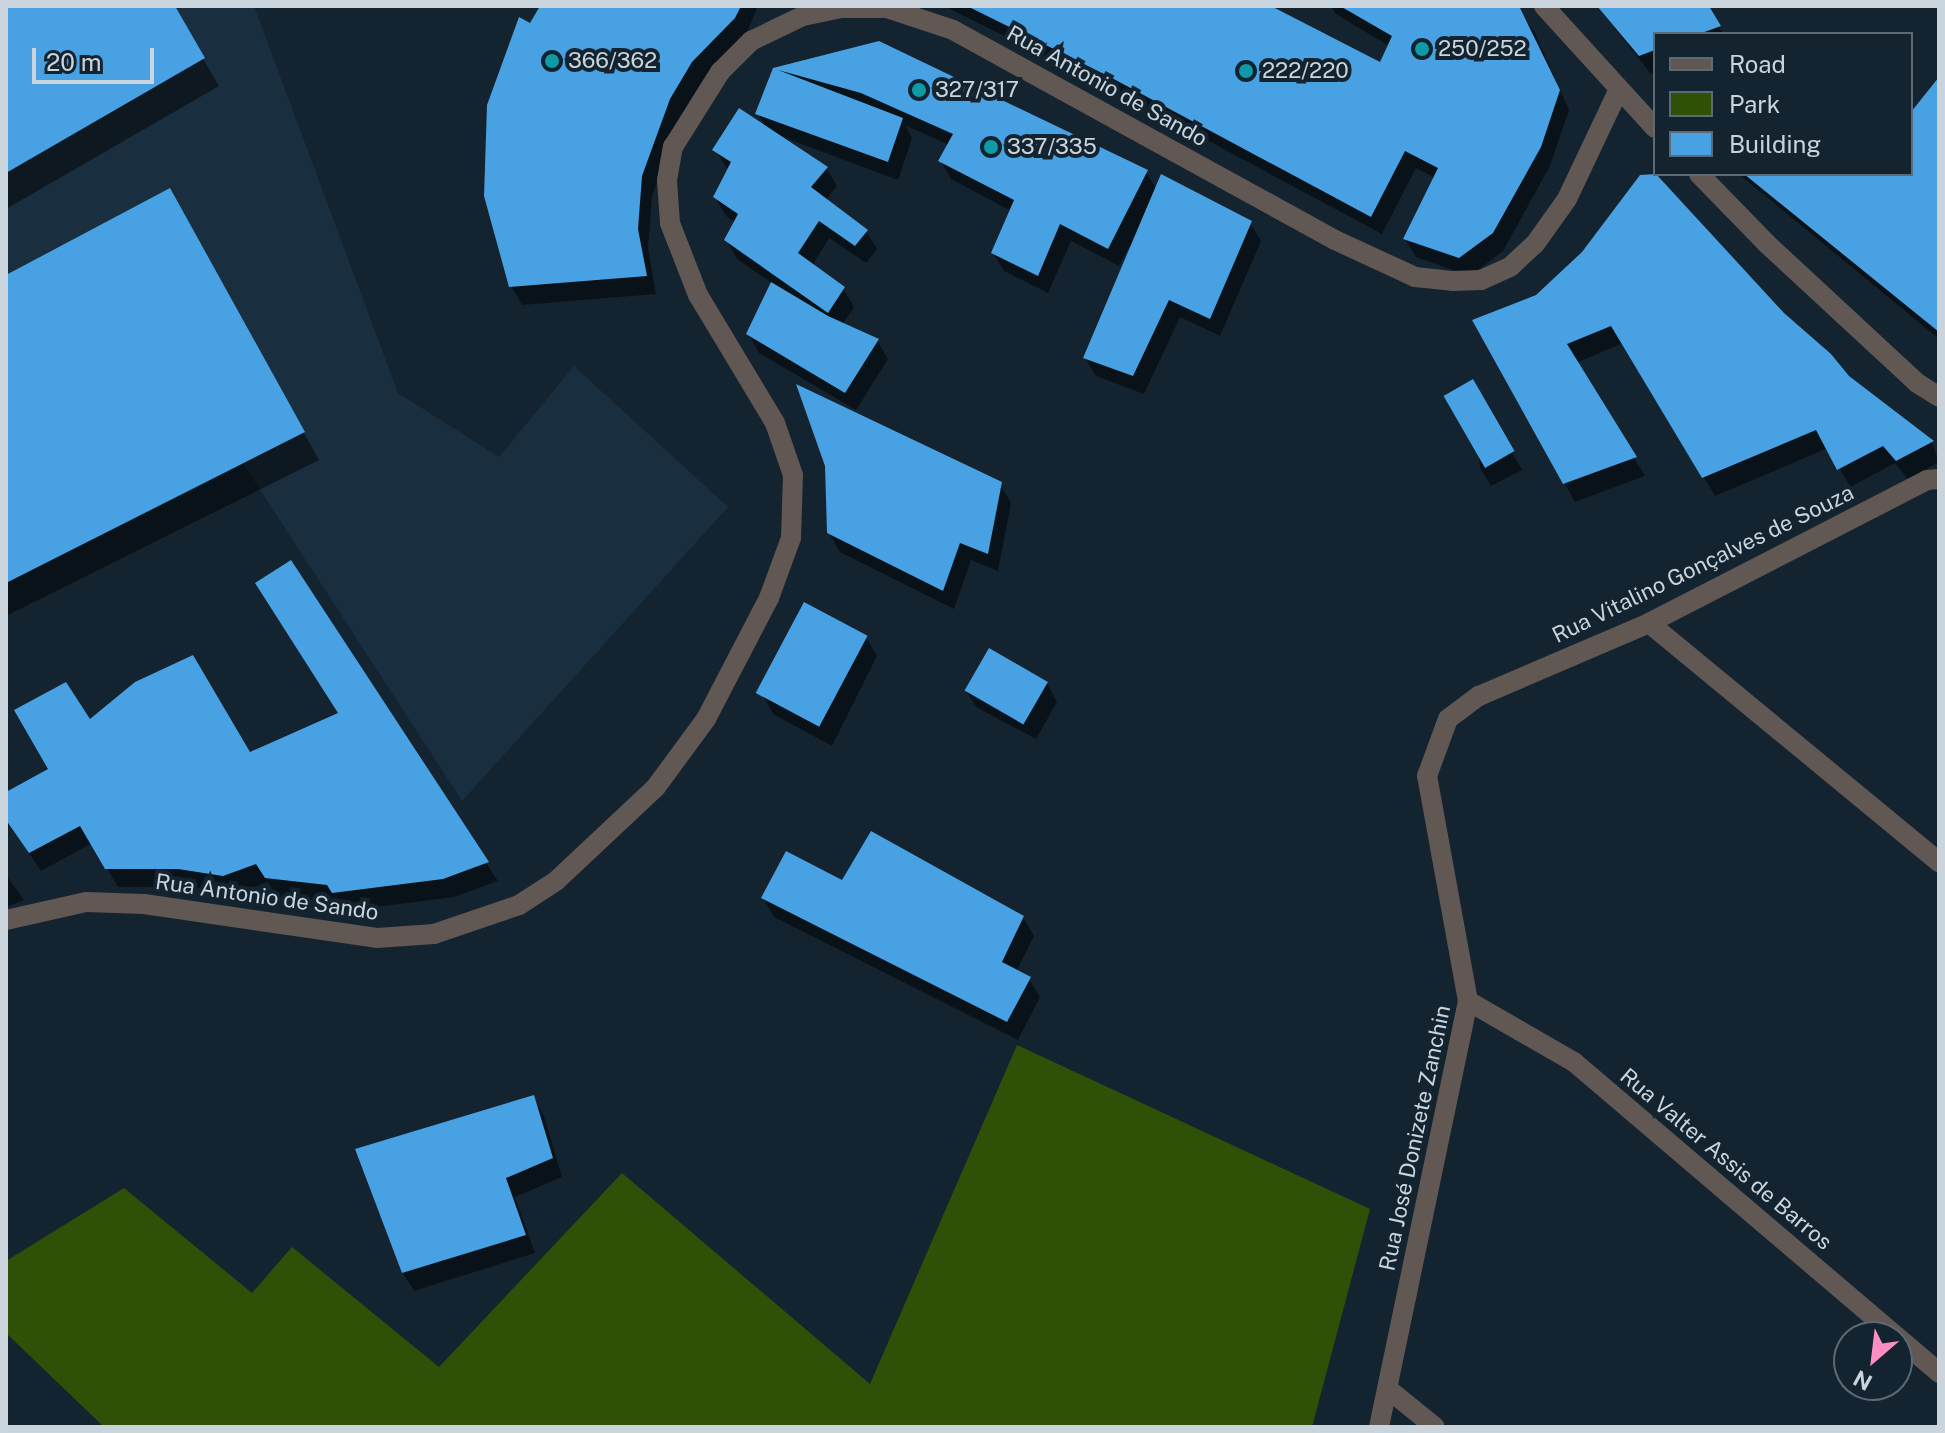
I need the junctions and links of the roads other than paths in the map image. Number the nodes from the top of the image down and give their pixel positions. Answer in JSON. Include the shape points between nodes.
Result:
{"nodes":[{"id":1,"x":1544,"y":6,"type":"edge"},
{"id":2,"x":801,"y":11,"type":"edge"},
{"id":3,"x":1618,"y":91,"type":"junction"},
{"id":4,"x":1653,"y":126,"type":"edge"},
{"id":5,"x":1701,"y":176,"type":"edge"},
{"id":6,"x":1939,"y":397,"type":"edge"},
{"id":7,"x":1939,"y":479,"type":"edge"},
{"id":8,"x":1649,"y":623,"type":"junction"},
{"id":9,"x":1448,"y":719,"type":"joint"},
{"id":10,"x":1939,"y":862,"type":"edge"},
{"id":11,"x":6,"y":920,"type":"edge"},
{"id":12,"x":1468,"y":1001,"type":"junction"},
{"id":13,"x":1939,"y":1373,"type":"edge"},
{"id":14,"x":1388,"y":1389,"type":"junction"},
{"id":15,"x":1379,"y":1427,"type":"edge"},
{"id":16,"x":1435,"y":1427,"type":"edge"}],
"edges":[{"from":1,"to":3,"type":"street"},
{"from":2,"to":3,"type":"street","name":"Rua Antonio de Sando","via":[[887,8],[953,30],[1335,240],[1415,277],[1452,281],[1481,280],[1510,267],[1535,244],[1567,199]]},
{"from":2,"to":11,"type":"street","name":"Rua Antonio de Sando","via":[[751,41],[720,72],[673,147],[667,180],[670,223],[698,295],[775,423],[793,475],[791,538],[769,598],[706,719],[656,787],[556,881],[519,905],[434,934],[377,938],[144,904],[72,905]]},
{"from":3,"to":4,"type":"street"},
{"from":5,"to":6,"type":"street","via":[[1766,243],[1917,383]]},
{"from":7,"to":8,"type":"street","name":"Rua Vitalino Gonçalves de Souza","via":[[1927,480]]},
{"from":8,"to":9,"type":"street","name":"Rua Vitalino Gonçalves de Souza","via":[[1479,696]]},
{"from":8,"to":10,"type":"street"},
{"from":9,"to":12,"type":"street","name":"Rua José Donizete Zanchin","via":[[1427,776]]},
{"from":12,"to":13,"type":"street","name":"Rua Valter Assis de Barros","via":[[1574,1062]]},
{"from":12,"to":14,"type":"street","name":"Rua José Donizete Zanchin"},
{"from":14,"to":15,"type":"street","name":"Rua José Donizete Zanchin"},
{"from":14,"to":16,"type":"street"}]}
